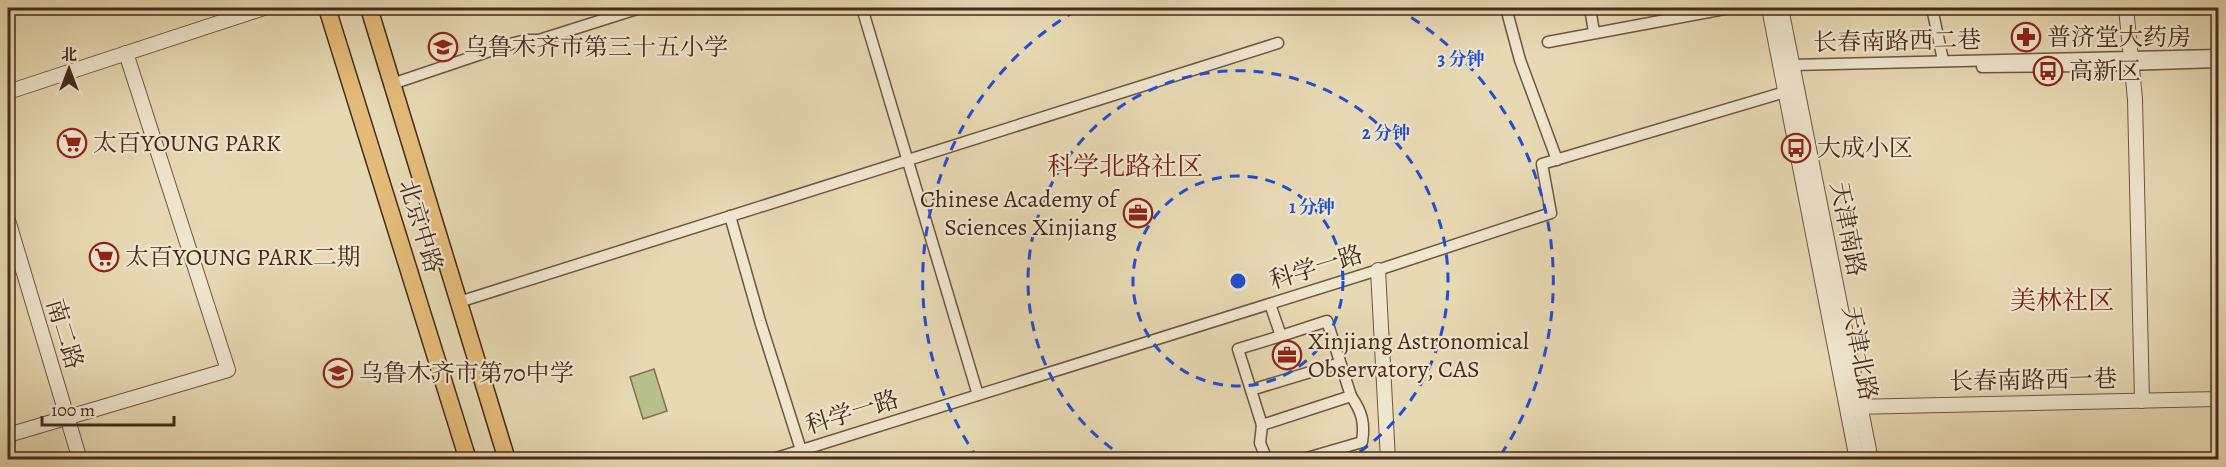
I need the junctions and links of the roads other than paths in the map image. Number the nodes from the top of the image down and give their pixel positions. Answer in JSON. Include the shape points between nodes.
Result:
{"nodes":[{"id":1,"x":264,"y":8,"type":"edge"},
{"id":2,"x":327,"y":8,"type":"edge"},
{"id":3,"x":369,"y":8,"type":"edge"},
{"id":4,"x":640,"y":8,"type":"edge"},
{"id":5,"x":862,"y":8,"type":"edge"},
{"id":6,"x":1506,"y":8,"type":"edge"},
{"id":7,"x":1590,"y":8,"type":"edge"},
{"id":8,"x":1731,"y":8,"type":"edge"},
{"id":9,"x":1769,"y":8,"type":"edge"},
{"id":10,"x":1781,"y":8,"type":"edge"},
{"id":11,"x":1932,"y":8,"type":"edge"},
{"id":12,"x":2126,"y":8,"type":"edge"},
{"id":13,"x":1690,"y":11,"type":"edge"},
{"id":14,"x":1594,"y":32,"type":"junction"},
{"id":15,"x":1548,"y":42,"type":"dead end"},
{"id":16,"x":1278,"y":43,"type":"dead end"},
{"id":17,"x":126,"y":53,"type":"junction"},
{"id":18,"x":2218,"y":55,"type":"edge"},
{"id":19,"x":1943,"y":60,"type":"junction"},
{"id":20,"x":2132,"y":60,"type":"junction"},
{"id":21,"x":2218,"y":62,"type":"edge"},
{"id":22,"x":1793,"y":68,"type":"junction"},
{"id":23,"x":392,"y":84,"type":"junction"},
{"id":24,"x":8,"y":92,"type":"edge"},
{"id":25,"x":1785,"y":92,"type":"junction"},
{"id":26,"x":909,"y":160,"type":"junction"},
{"id":27,"x":1557,"y":160,"type":"junction"},
{"id":28,"x":1814,"y":207,"type":"junction"},
{"id":29,"x":730,"y":216,"type":"junction"},
{"id":30,"x":8,"y":220,"type":"edge"},
{"id":31,"x":1378,"y":270,"type":"junction"},
{"id":32,"x":459,"y":302,"type":"junction"},
{"id":33,"x":1270,"y":304,"type":"junction"},
{"id":34,"x":1281,"y":336,"type":"junction"},
{"id":35,"x":1340,"y":363,"type":"junction"},
{"id":36,"x":1251,"y":390,"type":"junction"},
{"id":37,"x":978,"y":395,"type":"junction"},
{"id":38,"x":1351,"y":396,"type":"junction"},
{"id":39,"x":2218,"y":399,"type":"edge"},
{"id":40,"x":2142,"y":401,"type":"junction"},
{"id":41,"x":1854,"y":406,"type":"junction"},
{"id":42,"x":66,"y":416,"type":"junction"},
{"id":43,"x":1262,"y":425,"type":"junction"},
{"id":44,"x":8,"y":435,"type":"edge"},
{"id":45,"x":801,"y":450,"type":"junction"},
{"id":46,"x":80,"y":459,"type":"edge"},
{"id":47,"x":468,"y":459,"type":"edge"},
{"id":48,"x":507,"y":459,"type":"edge"},
{"id":49,"x":770,"y":459,"type":"edge"},
{"id":50,"x":1267,"y":459,"type":"edge"},
{"id":51,"x":1300,"y":459,"type":"edge"},
{"id":52,"x":1388,"y":459,"type":"edge"},
{"id":53,"x":1857,"y":459,"type":"edge"},
{"id":54,"x":1871,"y":459,"type":"edge"}],
"edges":[{"from":1,"to":17,"type":"street"},
{"from":2,"to":47,"type":"main road","name":"北京中路"},
{"from":3,"to":23,"type":"main road","name":"北京中路"},
{"from":4,"to":23,"type":"street","via":[[539,40],[514,43]]},
{"from":5,"to":26,"type":"street"},
{"from":6,"to":27,"type":"street","via":[[1520,60]]},
{"from":7,"to":14,"type":"street"},
{"from":8,"to":13,"type":"street"},
{"from":9,"to":25,"type":"street"},
{"from":10,"to":22,"type":"street","name":"天津南路"},
{"from":11,"to":19,"type":"street"},
{"from":12,"to":20,"type":"street"},
{"from":13,"to":14,"type":"street"},
{"from":14,"to":15,"type":"street"},
{"from":16,"to":26,"type":"street"},
{"from":17,"to":24,"type":"street"},
{"from":17,"to":42,"type":"street","via":[[228,370]]},
{"from":18,"to":20,"type":"street","name":"长春南路西二巷"},
{"from":19,"to":20,"type":"street","name":"长春南路西二巷"},
{"from":19,"to":22,"type":"street","name":"长春南路西二巷"},
{"from":20,"to":21,"type":"street","name":"长春南路西二巷"},
{"from":20,"to":22,"type":"street","name":"长春南路西二巷"},
{"from":20,"to":40,"type":"street"},
{"from":22,"to":28,"type":"street","name":"天津南路"},
{"from":23,"to":32,"type":"main road","name":"北京中路"},
{"from":25,"to":27,"type":"street"},
{"from":25,"to":28,"type":"street"},
{"from":26,"to":29,"type":"street"},
{"from":26,"to":37,"type":"street"},
{"from":27,"to":31,"type":"street","name":"科学一路","via":[[1542,164],[1551,213]]},
{"from":28,"to":41,"type":"street","name":"天津南路"},
{"from":29,"to":32,"type":"street"},
{"from":29,"to":45,"type":"street"},
{"from":30,"to":42,"type":"street","name":"南二路"},
{"from":31,"to":33,"type":"street","name":"科学一路"},
{"from":31,"to":52,"type":"street"},
{"from":32,"to":48,"type":"main road","name":"北京中路"},
{"from":33,"to":34,"type":"street"},
{"from":33,"to":37,"type":"street","name":"科学一路"},
{"from":34,"to":35,"type":"street","via":[[1327,321]]},
{"from":34,"to":36,"type":"street","via":[[1238,349]]},
{"from":35,"to":36,"type":"street"},
{"from":35,"to":38,"type":"street"},
{"from":36,"to":43,"type":"street"},
{"from":37,"to":45,"type":"street","name":"科学一路"},
{"from":38,"to":43,"type":"street"},
{"from":38,"to":51,"type":"street","via":[[1365,427],[1362,442]]},
{"from":39,"to":40,"type":"street","name":"长春南路西一巷"},
{"from":40,"to":41,"type":"street","name":"长春南路西一巷"},
{"from":41,"to":53,"type":"street","name":"天津北路"},
{"from":41,"to":54,"type":"street","name":"天津南路"},
{"from":42,"to":44,"type":"street"},
{"from":42,"to":46,"type":"street","name":"南二路"},
{"from":43,"to":50,"type":"street","via":[[1260,442]]},
{"from":45,"to":49,"type":"street","name":"科学一路"}]}
